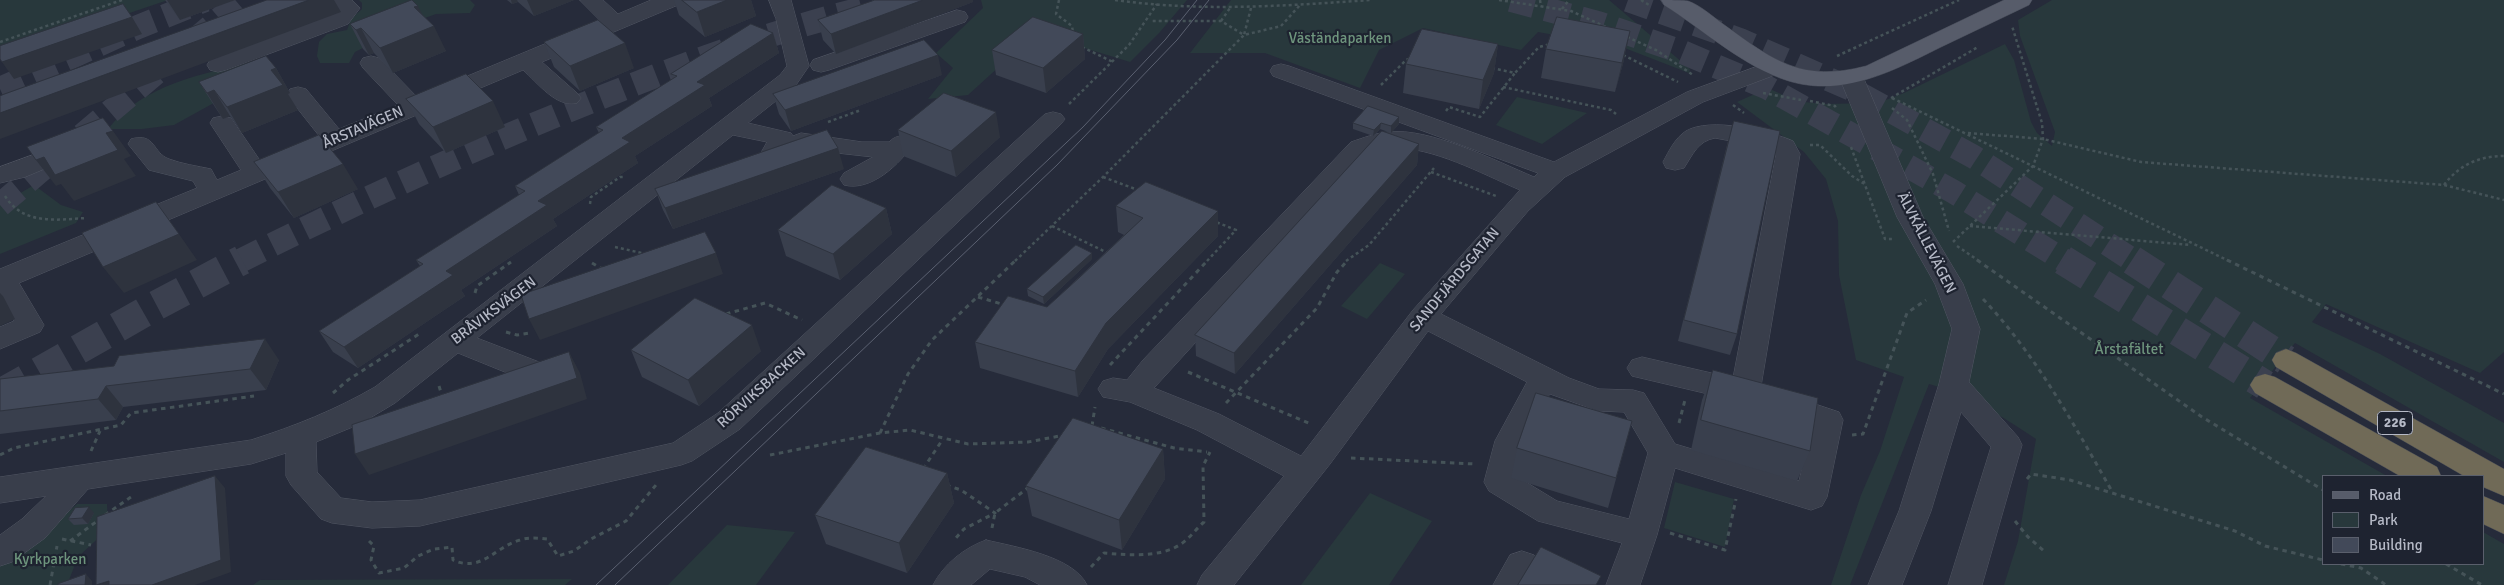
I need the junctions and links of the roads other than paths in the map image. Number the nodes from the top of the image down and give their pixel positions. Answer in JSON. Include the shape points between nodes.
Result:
{"nodes":[{"id":1,"x":339,"y":0,"type":"edge"},
{"id":2,"x":591,"y":0,"type":"edge"},
{"id":3,"x":670,"y":0,"type":"edge"},
{"id":4,"x":1672,"y":0,"type":"edge"},
{"id":5,"x":2021,"y":0,"type":"edge"},
{"id":6,"x":779,"y":16,"type":"edge"},
{"id":7,"x":957,"y":17,"type":"dead end"},
{"id":8,"x":615,"y":23,"type":"junction"},
{"id":9,"x":526,"y":60,"type":"junction"},
{"id":10,"x":371,"y":63,"type":"edge"},
{"id":11,"x":218,"y":65,"type":"dead end"},
{"id":12,"x":809,"y":65,"type":"junction"},
{"id":13,"x":1772,"y":68,"type":"junction"},
{"id":14,"x":1281,"y":71,"type":"dead end"},
{"id":15,"x":862,"y":74,"type":"edge"},
{"id":16,"x":1852,"y":79,"type":"junction"},
{"id":17,"x":298,"y":94,"type":"dead end"},
{"id":18,"x":569,"y":98,"type":"dead end"},
{"id":19,"x":413,"y":107,"type":"junction"},
{"id":20,"x":1053,"y":119,"type":"road end"},
{"id":21,"x":222,"y":123,"type":"edge"},
{"id":22,"x":730,"y":126,"type":"junction"},
{"id":23,"x":916,"y":129,"type":"edge"},
{"id":24,"x":782,"y":138,"type":"junction"},
{"id":25,"x":335,"y":140,"type":"junction"},
{"id":26,"x":90,"y":142,"type":"edge"},
{"id":27,"x":140,"y":144,"type":"dead end"},
{"id":28,"x":896,"y":149,"type":"junction"},
{"id":29,"x":1675,"y":162,"type":"dead end"},
{"id":30,"x":256,"y":172,"type":"junction"},
{"id":31,"x":730,"y":177,"type":"edge"},
{"id":32,"x":852,"y":179,"type":"dead end"},
{"id":33,"x":2,"y":183,"type":"edge"},
{"id":34,"x":1537,"y":188,"type":"junction"},
{"id":35,"x":211,"y":191,"type":"junction"},
{"id":36,"x":2,"y":279,"type":"edge"},
{"id":37,"x":1423,"y":317,"type":"junction"},
{"id":38,"x":0,"y":339,"type":"edge"},
{"id":39,"x":455,"y":341,"type":"junction"},
{"id":40,"x":2286,"y":360,"type":"tunnel mouth"},
{"id":41,"x":1642,"y":368,"type":"dead end"},
{"id":42,"x":542,"y":375,"type":"edge"},
{"id":43,"x":1544,"y":378,"type":"junction"},
{"id":44,"x":1954,"y":384,"type":"junction"},
{"id":45,"x":2265,"y":384,"type":"tunnel mouth"},
{"id":46,"x":1745,"y":392,"type":"junction"},
{"id":47,"x":301,"y":436,"type":"junction"},
{"id":48,"x":1667,"y":454,"type":"junction"},
{"id":49,"x":1312,"y":464,"type":"junction"},
{"id":50,"x":2424,"y":475,"type":"edge"},
{"id":51,"x":77,"y":480,"type":"junction"},
{"id":52,"x":2504,"y":484,"type":"edge"},
{"id":53,"x":0,"y":490,"type":"edge"},
{"id":54,"x":2484,"y":510,"type":"edge"},
{"id":55,"x":2504,"y":521,"type":"edge"},
{"id":56,"x":1642,"y":530,"type":"junction"},
{"id":57,"x":0,"y":552,"type":"edge"},
{"id":58,"x":1078,"y":579,"type":"edge"},
{"id":59,"x":950,"y":585,"type":"edge"},
{"id":60,"x":1214,"y":585,"type":"edge"},
{"id":61,"x":1623,"y":585,"type":"edge"},
{"id":62,"x":1885,"y":585,"type":"edge"},
{"id":63,"x":1965,"y":585,"type":"edge"}],
"edges":[{"from":1,"to":11,"type":"street","via":[[349,8],[340,19]]},
{"from":2,"to":8,"type":"street"},
{"from":3,"to":8,"type":"street","name":"ÅRSTAVÄGEN"},
{"from":4,"to":13,"type":"main road","via":[[1702,17]]},
{"from":5,"to":16,"type":"main road"},
{"from":6,"to":12,"type":"street"},
{"from":7,"to":12,"type":"street"},
{"from":8,"to":9,"type":"street","name":"ÅRSTAVÄGEN"},
{"from":9,"to":18,"type":"street"},
{"from":9,"to":19,"type":"street","name":"ÅRSTAVÄGEN"},
{"from":10,"to":19,"type":"street"},
{"from":12,"to":15,"type":"street"},
{"from":12,"to":22,"type":"street","name":"BRÅVIKSVÄGEN"},
{"from":13,"to":16,"type":"main road","via":[[1812,81]]},
{"from":13,"to":34,"type":"street","name":"SANDFJÄRDSGATAN","via":[[1715,89]]},
{"from":14,"to":34,"type":"street","via":[[1436,125]]},
{"from":16,"to":44,"type":"street","name":"ÄLVKÄLLEVÄGEN","via":[[1910,217],[1950,284],[1966,329]]},
{"from":17,"to":25,"type":"street"},
{"from":19,"to":25,"type":"street","name":"ÅRSTAVÄGEN"},
{"from":20,"to":47,"type":"street","name":"RÖRVIKSBACKEN","via":[[729,421],[681,453],[420,513],[372,515],[332,510],[302,476]]},
{"from":21,"to":30,"type":"street"},
{"from":22,"to":24,"type":"street"},
{"from":22,"to":39,"type":"street","name":"BRÅVIKSVÄGEN"},
{"from":23,"to":28,"type":"street"},
{"from":24,"to":28,"type":"street","via":[[862,150]]},
{"from":24,"to":31,"type":"street","via":[[767,163]]},
{"from":25,"to":30,"type":"street","name":"ÅRSTAVÄGEN"},
{"from":26,"to":33,"type":"street","via":[[16,171]]},
{"from":27,"to":35,"type":"street","via":[[158,164],[202,175]]},
{"from":28,"to":32,"type":"street","via":[[878,167]]},
{"from":29,"to":46,"type":"street","via":[[1687,140],[1715,131],[1775,142],[1784,146],[1788,154]]},
{"from":30,"to":35,"type":"street","name":"ÅRSTAVÄGEN"},
{"from":34,"to":37,"type":"street","name":"SANDFJÄRDSGATAN"},
{"from":34,"to":49,"type":"street","via":[[1414,140],[1389,139],[1360,146],[1160,360],[1112,388]]},
{"from":35,"to":36,"type":"street","name":"ÅRSTAVÄGEN"},
{"from":36,"to":38,"type":"street","via":[[30,325]]},
{"from":37,"to":43,"type":"street"},
{"from":37,"to":49,"type":"street","name":"SANDFJÄRDSGATAN"},
{"from":39,"to":42,"type":"street"},
{"from":39,"to":47,"type":"street","name":"BRÅVIKSVÄGEN","via":[[384,395],[349,416]]},
{"from":40,"to":52,"type":"highway","number":"226"},
{"from":41,"to":46,"type":"street"},
{"from":43,"to":48,"type":"street","via":[[1598,400],[1633,401]]},
{"from":43,"to":56,"type":"street","via":[[1525,410],[1500,465],[1500,482],[1549,512]]},
{"from":44,"to":62,"type":"street","name":"ÄLVKÄLLEVÄGEN","via":[[1915,511]]},
{"from":44,"to":63,"type":"street","via":[[2007,445]]},
{"from":45,"to":50,"type":"highway","number":"226"},
{"from":46,"to":48,"type":"street","via":[[1828,420],[1811,497]]},
{"from":47,"to":51,"type":"street","name":"BRÅVIKSVÄGEN","via":[[251,452]]},
{"from":48,"to":56,"type":"street"},
{"from":49,"to":60,"type":"street","name":"SANDFJÄRDSGATAN"},
{"from":51,"to":53,"type":"street","name":"BRÅVIKSVÄGEN"},
{"from":51,"to":57,"type":"street","via":[[29,534]]},
{"from":54,"to":55,"type":"highway"},
{"from":56,"to":61,"type":"street"},
{"from":58,"to":59,"type":"street","via":[[986,554],[970,564]]}]}
